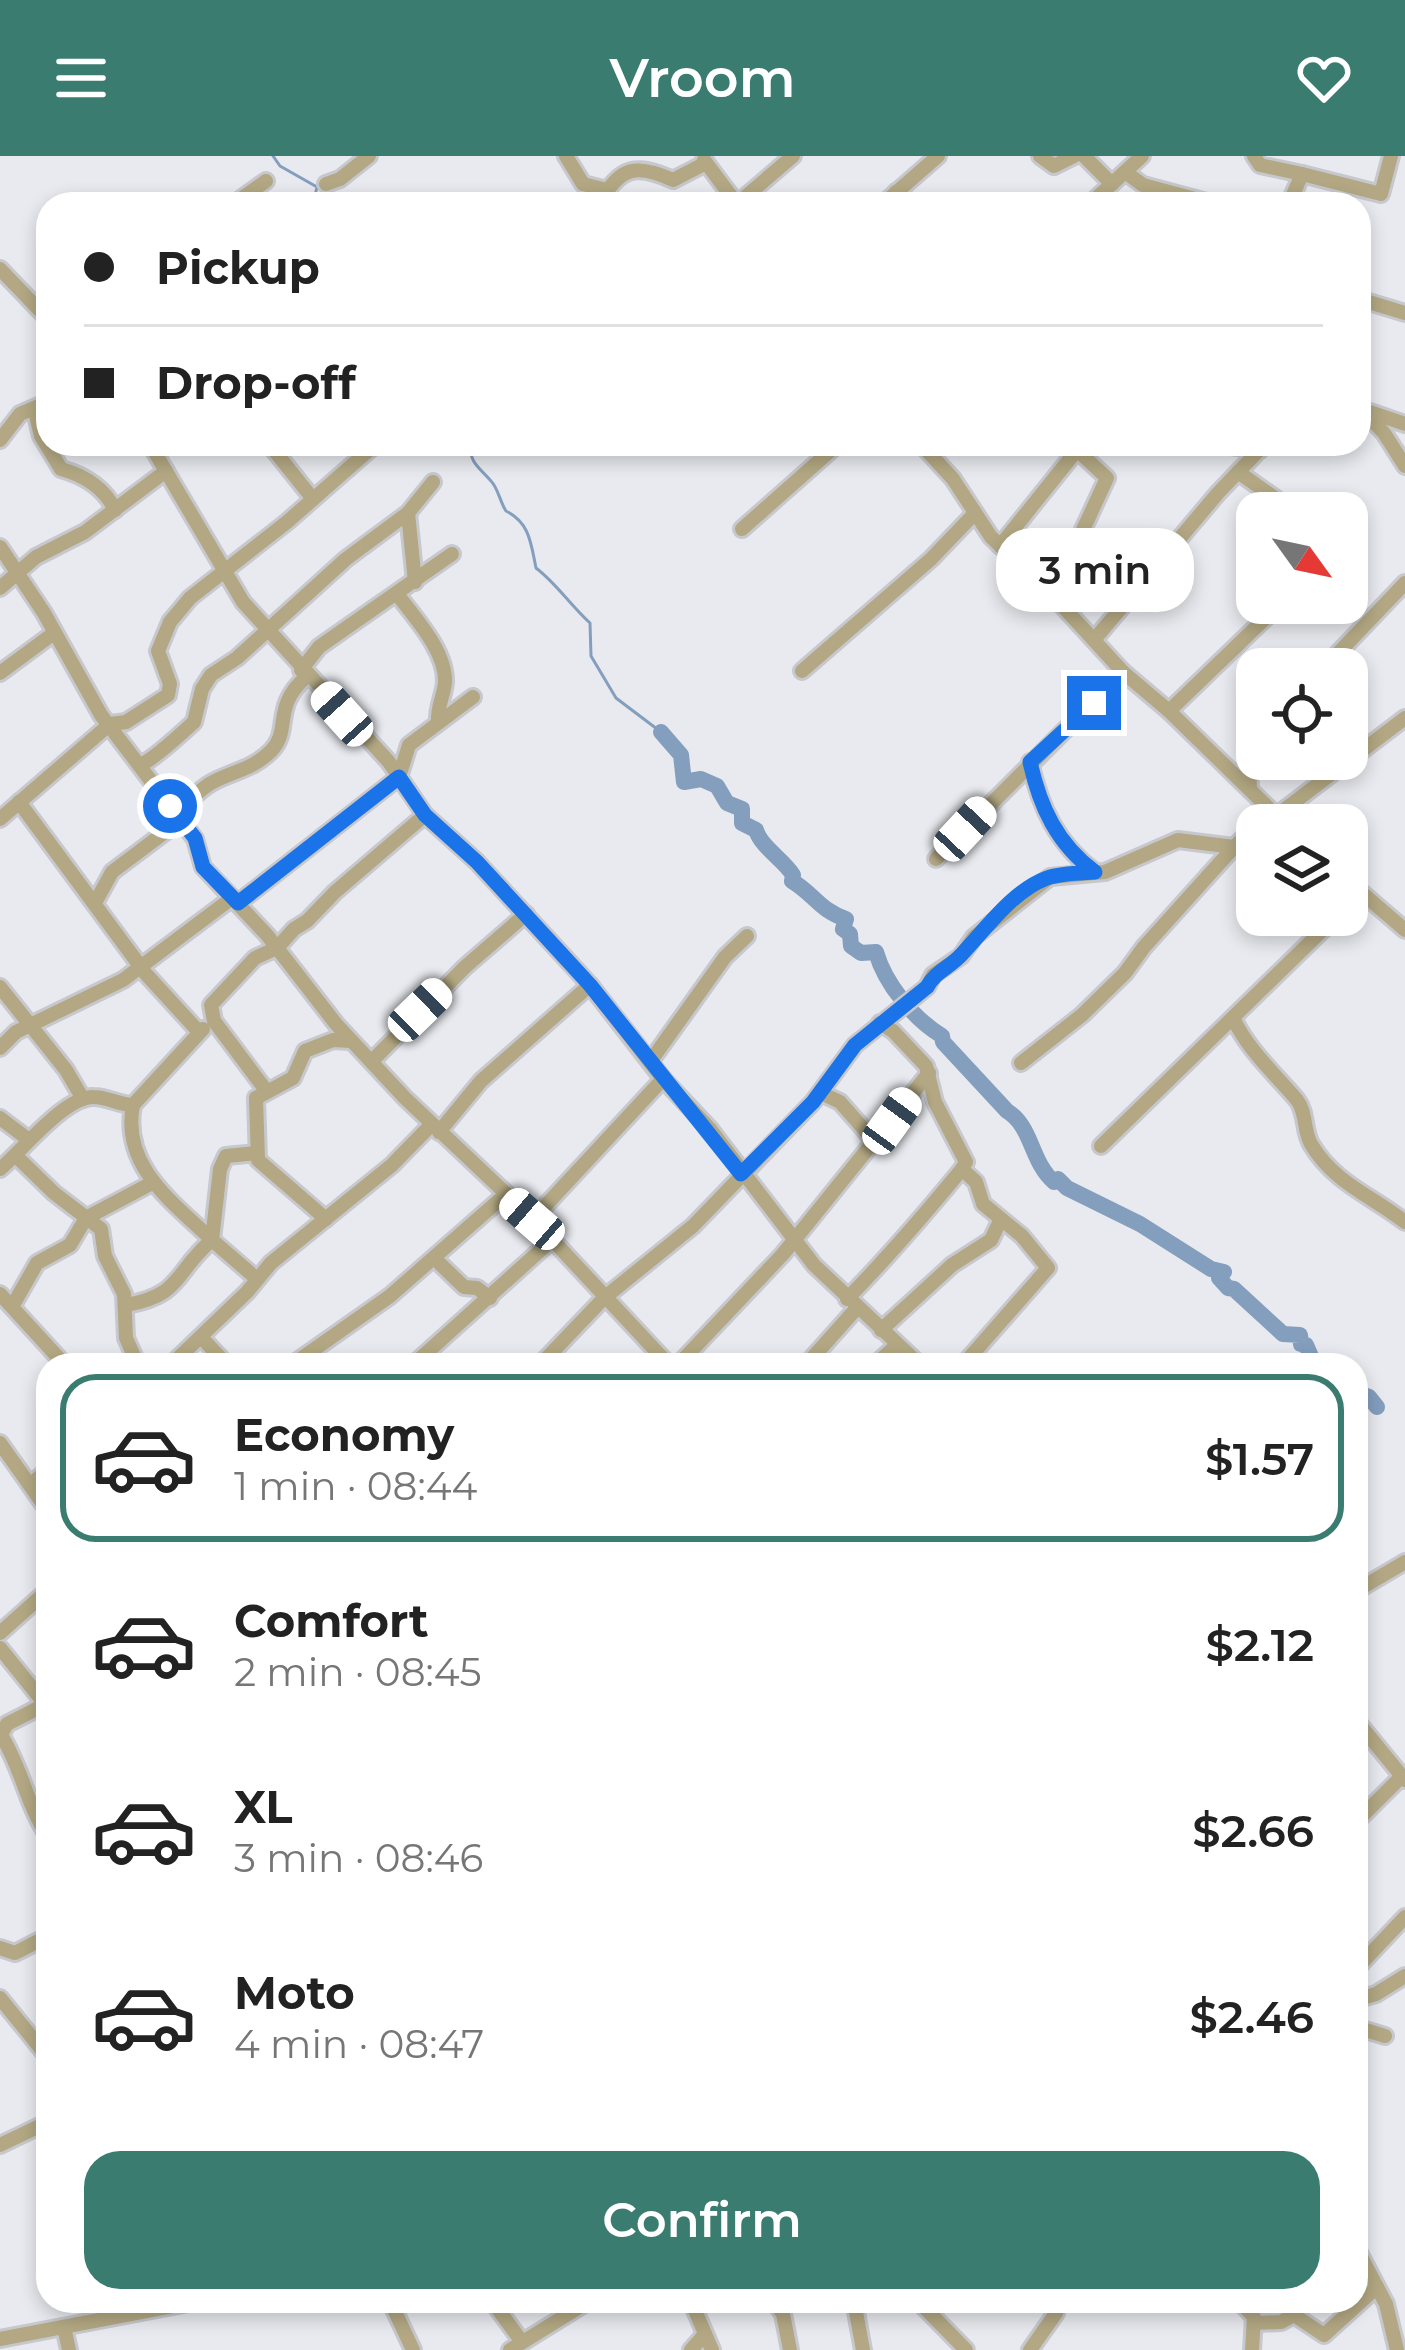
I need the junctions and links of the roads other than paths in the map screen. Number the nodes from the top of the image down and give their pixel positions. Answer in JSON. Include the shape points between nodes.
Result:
{"nodes":[{"id":1,"x":369,"y":156,"type":"edge"},
{"id":2,"x":566,"y":156,"type":"edge"},
{"id":3,"x":793,"y":156,"type":"edge"},
{"id":4,"x":938,"y":156,"type":"edge"},
{"id":5,"x":1040,"y":156,"type":"edge"},
{"id":6,"x":1074,"y":156,"type":"edge"},
{"id":7,"x":1084,"y":156,"type":"edge"},
{"id":8,"x":1142,"y":156,"type":"edge"},
{"id":9,"x":1254,"y":156,"type":"edge"},
{"id":10,"x":1391,"y":156,"type":"edge"},
{"id":11,"x":704,"y":160,"type":"edge"},
{"id":12,"x":1125,"y":172,"type":"junction"},
{"id":13,"x":1303,"y":174,"type":"junction"},
{"id":14,"x":266,"y":181,"type":"dead end"},
{"id":15,"x":326,"y":184,"type":"dead end"},
{"id":16,"x":1112,"y":184,"type":"junction"},
{"id":17,"x":251,"y":192,"type":"edge"},
{"id":18,"x":595,"y":192,"type":"edge"},
{"id":19,"x":609,"y":192,"type":"edge"},
{"id":20,"x":728,"y":192,"type":"edge"},
{"id":21,"x":751,"y":192,"type":"edge"},
{"id":22,"x":896,"y":192,"type":"edge"},
{"id":23,"x":1103,"y":192,"type":"edge"},
{"id":24,"x":1169,"y":192,"type":"edge"},
{"id":25,"x":1295,"y":192,"type":"edge"},
{"id":26,"x":1,"y":272,"type":"edge"},
{"id":27,"x":1371,"y":303,"type":"edge"},
{"id":28,"x":36,"y":307,"type":"edge"},
{"id":29,"x":1405,"y":313,"type":"edge"},
{"id":30,"x":36,"y":409,"type":"edge"},
{"id":31,"x":1371,"y":412,"type":"edge"},
{"id":32,"x":1371,"y":419,"type":"edge"},
{"id":33,"x":1405,"y":424,"type":"edge"},
{"id":34,"x":0,"y":440,"type":"edge"},
{"id":35,"x":54,"y":456,"type":"edge"},
{"id":36,"x":157,"y":456,"type":"edge"},
{"id":37,"x":279,"y":456,"type":"edge"},
{"id":38,"x":362,"y":456,"type":"edge"},
{"id":39,"x":824,"y":456,"type":"edge"},
{"id":40,"x":933,"y":456,"type":"edge"},
{"id":41,"x":1070,"y":456,"type":"edge"},
{"id":42,"x":1086,"y":456,"type":"edge"},
{"id":43,"x":1254,"y":456,"type":"edge"},
{"id":44,"x":1405,"y":466,"type":"edge"},
{"id":45,"x":166,"y":471,"type":"junction"},
{"id":46,"x":1238,"y":472,"type":"junction"},
{"id":47,"x":433,"y":482,"type":"dead end"},
{"id":48,"x":1266,"y":492,"type":"edge"},
{"id":49,"x":313,"y":499,"type":"junction"},
{"id":50,"x":115,"y":510,"type":"junction"},
{"id":51,"x":975,"y":513,"type":"junction"},
{"id":52,"x":408,"y":514,"type":"junction"},
{"id":53,"x":742,"y":529,"type":"dead end"},
{"id":54,"x":0,"y":547,"type":"edge"},
{"id":55,"x":1000,"y":547,"type":"junction"},
{"id":56,"x":452,"y":554,"type":"dead end"},
{"id":57,"x":224,"y":569,"type":"junction"},
{"id":58,"x":16,"y":574,"type":"junction"},
{"id":59,"x":1144,"y":581,"type":"junction"},
{"id":60,"x":415,"y":582,"type":"junction"},
{"id":61,"x":1405,"y":583,"type":"edge"},
{"id":62,"x":0,"y":588,"type":"edge"},
{"id":63,"x":397,"y":594,"type":"junction"},
{"id":64,"x":1259,"y":624,"type":"edge"},
{"id":65,"x":266,"y":628,"type":"junction"},
{"id":66,"x":55,"y":633,"type":"junction"},
{"id":67,"x":1094,"y":640,"type":"junction"},
{"id":68,"x":1342,"y":648,"type":"edge"},
{"id":69,"x":802,"y":671,"type":"dead end"},
{"id":70,"x":1123,"y":672,"type":"junction"},
{"id":71,"x":304,"y":673,"type":"junction"},
{"id":72,"x":0,"y":674,"type":"edge"},
{"id":73,"x":170,"y":689,"type":"junction"},
{"id":74,"x":473,"y":697,"type":"dead end"},
{"id":75,"x":196,"y":704,"type":"junction"},
{"id":76,"x":1169,"y":711,"type":"junction"},
{"id":77,"x":1404,"y":720,"type":"edge"},
{"id":78,"x":438,"y":722,"type":"junction"},
{"id":79,"x":110,"y":724,"type":"junction"},
{"id":80,"x":1030,"y":762,"type":"junction"},
{"id":81,"x":142,"y":764,"type":"junction"},
{"id":82,"x":399,"y":777,"type":"junction"},
{"id":83,"x":1250,"y":780,"type":"edge"},
{"id":84,"x":1250,"y":790,"type":"junction"},
{"id":85,"x":19,"y":802,"type":"junction"},
{"id":86,"x":1264,"y":804,"type":"edge"},
{"id":87,"x":1301,"y":804,"type":"edge"},
{"id":88,"x":425,"y":815,"type":"junction"},
{"id":89,"x":179,"y":817,"type":"junction"},
{"id":90,"x":0,"y":819,"type":"edge"},
{"id":91,"x":1234,"y":847,"type":"joint"},
{"id":92,"x":936,"y":860,"type":"dead end"},
{"id":93,"x":1095,"y":872,"type":"junction"},
{"id":94,"x":1368,"y":899,"type":"edge"},
{"id":95,"x":235,"y":900,"type":"junction"},
{"id":96,"x":95,"y":903,"type":"junction"},
{"id":97,"x":526,"y":914,"type":"junction"},
{"id":98,"x":1405,"y":931,"type":"edge"},
{"id":99,"x":747,"y":936,"type":"dead end"},
{"id":100,"x":1317,"y":936,"type":"edge"},
{"id":101,"x":277,"y":948,"type":"junction"},
{"id":102,"x":142,"y":968,"type":"junction"},
{"id":103,"x":590,"y":985,"type":"junction"},
{"id":104,"x":0,"y":987,"type":"edge"},
{"id":105,"x":1233,"y":1018,"type":"junction"},
{"id":106,"x":214,"y":1021,"type":"junction"},
{"id":107,"x":880,"y":1023,"type":"junction"},
{"id":108,"x":28,"y":1027,"type":"junction"},
{"id":109,"x":199,"y":1032,"type":"junction"},
{"id":110,"x":335,"y":1032,"type":"junction"},
{"id":111,"x":0,"y":1048,"type":"edge"},
{"id":112,"x":371,"y":1061,"type":"junction"},
{"id":113,"x":650,"y":1062,"type":"junction"},
{"id":114,"x":1021,"y":1064,"type":"dead end"},
{"id":115,"x":929,"y":1073,"type":"junction"},
{"id":116,"x":663,"y":1079,"type":"junction"},
{"id":117,"x":266,"y":1089,"type":"junction"},
{"id":118,"x":821,"y":1093,"type":"junction"},
{"id":119,"x":83,"y":1099,"type":"junction"},
{"id":120,"x":133,"y":1106,"type":"junction"},
{"id":121,"x":0,"y":1118,"type":"edge"},
{"id":122,"x":435,"y":1128,"type":"junction"},
{"id":123,"x":29,"y":1140,"type":"junction"},
{"id":124,"x":876,"y":1143,"type":"junction"},
{"id":125,"x":1101,"y":1146,"type":"dead end"},
{"id":126,"x":257,"y":1153,"type":"junction"},
{"id":127,"x":16,"y":1156,"type":"junction"},
{"id":128,"x":0,"y":1169,"type":"edge"},
{"id":129,"x":962,"y":1169,"type":"junction"},
{"id":130,"x":741,"y":1174,"type":"junction"},
{"id":131,"x":152,"y":1183,"type":"junction"},
{"id":132,"x":505,"y":1196,"type":"junction"},
{"id":133,"x":86,"y":1218,"type":"junction"},
{"id":134,"x":326,"y":1219,"type":"junction"},
{"id":135,"x":532,"y":1219,"type":"junction"},
{"id":136,"x":1000,"y":1221,"type":"junction"},
{"id":137,"x":1405,"y":1222,"type":"edge"},
{"id":138,"x":553,"y":1239,"type":"junction"},
{"id":139,"x":212,"y":1240,"type":"junction"},
{"id":140,"x":794,"y":1240,"type":"junction"},
{"id":141,"x":434,"y":1258,"type":"junction"},
{"id":142,"x":257,"y":1280,"type":"junction"},
{"id":143,"x":490,"y":1298,"type":"junction"},
{"id":144,"x":604,"y":1298,"type":"junction"},
{"id":145,"x":6,"y":1300,"type":"edge"},
{"id":146,"x":852,"y":1304,"type":"junction"},
{"id":147,"x":126,"y":1305,"type":"junction"},
{"id":148,"x":881,"y":1330,"type":"junction"},
{"id":149,"x":202,"y":1338,"type":"junction"},
{"id":150,"x":897,"y":1345,"type":"junction"},
{"id":151,"x":54,"y":1353,"type":"edge"},
{"id":152,"x":133,"y":1353,"type":"edge"},
{"id":153,"x":185,"y":1353,"type":"edge"},
{"id":154,"x":216,"y":1353,"type":"edge"},
{"id":155,"x":308,"y":1353,"type":"edge"},
{"id":156,"x":427,"y":1353,"type":"edge"},
{"id":157,"x":551,"y":1353,"type":"edge"},
{"id":158,"x":657,"y":1353,"type":"edge"},
{"id":159,"x":689,"y":1353,"type":"edge"},
{"id":160,"x":815,"y":1353,"type":"edge"},
{"id":161,"x":888,"y":1353,"type":"edge"},
{"id":162,"x":906,"y":1353,"type":"edge"},
{"id":163,"x":974,"y":1353,"type":"edge"},
{"id":164,"x":0,"y":1443,"type":"edge"},
{"id":165,"x":6,"y":1465,"type":"edge"},
{"id":166,"x":36,"y":1480,"type":"edge"},
{"id":167,"x":31,"y":1484,"type":"junction"},
{"id":168,"x":36,"y":1492,"type":"edge"},
{"id":169,"x":1399,"y":1566,"type":"edge"},
{"id":170,"x":1405,"y":1582,"type":"edge"},
{"id":171,"x":1368,"y":1584,"type":"edge"},
{"id":172,"x":36,"y":1601,"type":"edge"},
{"id":173,"x":0,"y":1633,"type":"edge"},
{"id":174,"x":0,"y":1648,"type":"edge"},
{"id":175,"x":36,"y":1691,"type":"edge"},
{"id":176,"x":36,"y":1708,"type":"edge"},
{"id":177,"x":1368,"y":1735,"type":"edge"},
{"id":178,"x":1403,"y":1778,"type":"edge"},
{"id":179,"x":1368,"y":1811,"type":"edge"},
{"id":180,"x":36,"y":1818,"type":"edge"},
{"id":181,"x":1405,"y":1916,"type":"edge"},
{"id":182,"x":36,"y":1940,"type":"edge"},
{"id":183,"x":7,"y":1950,"type":"edge"},
{"id":184,"x":1368,"y":1956,"type":"edge"},
{"id":185,"x":0,"y":1966,"type":"edge"},
{"id":186,"x":1405,"y":1976,"type":"edge"},
{"id":187,"x":1368,"y":1996,"type":"edge"},
{"id":188,"x":0,"y":1998,"type":"edge"},
{"id":189,"x":1368,"y":2031,"type":"edge"},
{"id":190,"x":1385,"y":2036,"type":"dead end"},
{"id":191,"x":36,"y":2043,"type":"edge"},
{"id":192,"x":36,"y":2132,"type":"edge"},
{"id":193,"x":0,"y":2145,"type":"edge"},
{"id":194,"x":1368,"y":2270,"type":"edge"},
{"id":195,"x":1377,"y":2287,"type":"junction"},
{"id":196,"x":1368,"y":2295,"type":"edge"},
{"id":197,"x":110,"y":2313,"type":"edge"},
{"id":198,"x":140,"y":2313,"type":"edge"},
{"id":199,"x":395,"y":2313,"type":"edge"},
{"id":200,"x":501,"y":2313,"type":"edge"},
{"id":201,"x":572,"y":2313,"type":"edge"},
{"id":202,"x":696,"y":2313,"type":"edge"},
{"id":203,"x":782,"y":2313,"type":"edge"},
{"id":204,"x":856,"y":2313,"type":"edge"},
{"id":205,"x":930,"y":2313,"type":"edge"},
{"id":206,"x":1056,"y":2313,"type":"edge"},
{"id":207,"x":1248,"y":2313,"type":"edge"},
{"id":208,"x":1349,"y":2313,"type":"edge"},
{"id":209,"x":111,"y":2319,"type":"junction"},
{"id":210,"x":1256,"y":2323,"type":"junction"},
{"id":211,"x":64,"y":2327,"type":"junction"},
{"id":212,"x":0,"y":2339,"type":"edge"},
{"id":213,"x":708,"y":2343,"type":"edge"},
{"id":214,"x":526,"y":2345,"type":"edge"},
{"id":215,"x":69,"y":2350,"type":"edge"},
{"id":216,"x":412,"y":2350,"type":"edge"},
{"id":217,"x":691,"y":2350,"type":"edge"},
{"id":218,"x":790,"y":2350,"type":"edge"},
{"id":219,"x":862,"y":2350,"type":"edge"},
{"id":220,"x":966,"y":2350,"type":"edge"},
{"id":221,"x":1030,"y":2350,"type":"edge"},
{"id":222,"x":1252,"y":2350,"type":"edge"},
{"id":223,"x":1397,"y":2350,"type":"edge"}],
"edges":[{"from":1,"to":15,"type":"street"},
{"from":2,"to":18,"type":"street"},
{"from":3,"to":21,"type":"street"},
{"from":4,"to":22,"type":"street"},
{"from":5,"to":6,"type":"street","via":[[1054,166]]},
{"from":7,"to":16,"type":"street"},
{"from":8,"to":12,"type":"street"},
{"from":9,"to":13,"type":"street","via":[[1260,165]]},
{"from":10,"to":13,"type":"street","via":[[1381,194]]},
{"from":11,"to":19,"type":"street","via":[[679,180],[638,169]]},
{"from":11,"to":20,"type":"street"},
{"from":12,"to":16,"type":"street"},
{"from":12,"to":24,"type":"street"},
{"from":13,"to":25,"type":"street"},
{"from":14,"to":17,"type":"street"},
{"from":16,"to":23,"type":"street"},
{"from":26,"to":28,"type":"street"},
{"from":27,"to":29,"type":"street"},
{"from":30,"to":34,"type":"street","via":[[20,414]]},
{"from":31,"to":33,"type":"street"},
{"from":32,"to":44,"type":"street"},
{"from":35,"to":50,"type":"street","via":[[102,490]]},
{"from":36,"to":45,"type":"street"},
{"from":37,"to":49,"type":"street"},
{"from":38,"to":49,"type":"street"},
{"from":39,"to":53,"type":"street"},
{"from":40,"to":51,"type":"street"},
{"from":41,"to":55,"type":"street"},
{"from":42,"to":59,"type":"street","via":[[1107,478],[1082,532]]},
{"from":43,"to":46,"type":"street"},
{"from":45,"to":50,"type":"street"},
{"from":45,"to":57,"type":"street"},
{"from":46,"to":48,"type":"street"},
{"from":46,"to":59,"type":"street"},
{"from":47,"to":52,"type":"street"},
{"from":49,"to":57,"type":"street"},
{"from":50,"to":58,"type":"street"},
{"from":51,"to":55,"type":"street"},
{"from":51,"to":69,"type":"street"},
{"from":52,"to":60,"type":"street"},
{"from":52,"to":65,"type":"street"},
{"from":54,"to":58,"type":"street"},
{"from":55,"to":67,"type":"street"},
{"from":56,"to":60,"type":"street"},
{"from":57,"to":65,"type":"street"},
{"from":57,"to":73,"type":"street","via":[[179,610],[160,642]]},
{"from":58,"to":62,"type":"street"},
{"from":58,"to":66,"type":"street"},
{"from":59,"to":67,"type":"street"},
{"from":60,"to":63,"type":"street"},
{"from":61,"to":68,"type":"street"},
{"from":63,"to":71,"type":"street","via":[[319,647]]},
{"from":63,"to":78,"type":"street","via":[[439,660],[445,684]]},
{"from":64,"to":76,"type":"street"},
{"from":65,"to":71,"type":"street"},
{"from":65,"to":75,"type":"street","via":[[206,681]]},
{"from":66,"to":72,"type":"street"},
{"from":66,"to":79,"type":"street"},
{"from":67,"to":70,"type":"street"},
{"from":70,"to":76,"type":"street"},
{"from":70,"to":80,"type":"street"},
{"from":71,"to":82,"type":"street"},
{"from":71,"to":89,"type":"street","via":[[286,698],[273,749],[213,782]]},
{"from":73,"to":75,"type":"street"},
{"from":73,"to":79,"type":"street","via":[[134,718]]},
{"from":74,"to":78,"type":"street"},
{"from":75,"to":81,"type":"street","via":[[194,722]]},
{"from":76,"to":84,"type":"street"},
{"from":77,"to":87,"type":"street"},
{"from":78,"to":82,"type":"street","via":[[410,745]]},
{"from":79,"to":81,"type":"street"},
{"from":79,"to":85,"type":"street"},
{"from":80,"to":92,"type":"street"},
{"from":80,"to":93,"type":"street","via":[[1046,817]]},
{"from":81,"to":89,"type":"street"},
{"from":82,"to":88,"type":"street"},
{"from":82,"to":95,"type":"street"},
{"from":83,"to":84,"type":"street"},
{"from":84,"to":86,"type":"street"},
{"from":85,"to":90,"type":"street"},
{"from":85,"to":96,"type":"street"},
{"from":88,"to":97,"type":"street"},
{"from":88,"to":101,"type":"street"},
{"from":89,"to":95,"type":"street","via":[[203,867]]},
{"from":89,"to":96,"type":"street","via":[[112,872]]},
{"from":91,"to":93,"type":"street","via":[[1178,840]]},
{"from":91,"to":114,"type":"street","via":[[1125,974]]},
{"from":93,"to":107,"type":"street","via":[[1039,882]]},
{"from":94,"to":98,"type":"street"},
{"from":95,"to":101,"type":"street"},
{"from":95,"to":102,"type":"street"},
{"from":96,"to":102,"type":"street"},
{"from":97,"to":103,"type":"street"},
{"from":97,"to":112,"type":"street"},
{"from":99,"to":113,"type":"street"},
{"from":100,"to":105,"type":"street"},
{"from":101,"to":106,"type":"street","via":[[255,958],[215,999]]},
{"from":101,"to":110,"type":"street"},
{"from":102,"to":108,"type":"street"},
{"from":102,"to":109,"type":"street"},
{"from":103,"to":113,"type":"street"},
{"from":103,"to":122,"type":"street"},
{"from":104,"to":108,"type":"street"},
{"from":105,"to":125,"type":"street"},
{"from":105,"to":137,"type":"street","via":[[1300,1104],[1303,1127],[1325,1163]]},
{"from":106,"to":109,"type":"street"},
{"from":106,"to":117,"type":"street"},
{"from":107,"to":115,"type":"street"},
{"from":107,"to":118,"type":"street"},
{"from":108,"to":111,"type":"street"},
{"from":108,"to":119,"type":"street"},
{"from":109,"to":120,"type":"street"},
{"from":110,"to":112,"type":"street"},
{"from":110,"to":117,"type":"street","via":[[305,1051],[293,1078]]},
{"from":112,"to":122,"type":"street"},
{"from":113,"to":116,"type":"street"},
{"from":115,"to":124,"type":"street"},
{"from":115,"to":129,"type":"street","via":[[935,1102],[962,1148]]},
{"from":116,"to":130,"type":"street"},
{"from":116,"to":135,"type":"street"},
{"from":117,"to":126,"type":"street","via":[[256,1098]]},
{"from":118,"to":124,"type":"street","via":[[840,1102]]},
{"from":118,"to":130,"type":"street"},
{"from":119,"to":120,"type":"street"},
{"from":119,"to":123,"type":"street"},
{"from":120,"to":131,"type":"street","via":[[135,1143]]},
{"from":121,"to":123,"type":"street"},
{"from":122,"to":132,"type":"street"},
{"from":122,"to":134,"type":"street"},
{"from":123,"to":127,"type":"street"},
{"from":124,"to":140,"type":"street"},
{"from":126,"to":134,"type":"street"},
{"from":126,"to":139,"type":"street","via":[[226,1156]]},
{"from":127,"to":128,"type":"street"},
{"from":127,"to":133,"type":"street"},
{"from":129,"to":136,"type":"street"},
{"from":129,"to":146,"type":"street"},
{"from":130,"to":140,"type":"street"},
{"from":130,"to":144,"type":"street","via":[[693,1226]]},
{"from":131,"to":133,"type":"street"},
{"from":131,"to":139,"type":"street"},
{"from":132,"to":135,"type":"street"},
{"from":132,"to":141,"type":"street"},
{"from":133,"to":145,"type":"street","via":[[70,1245],[37,1263]]},
{"from":133,"to":147,"type":"street","via":[[101,1229]]},
{"from":134,"to":142,"type":"street"},
{"from":135,"to":138,"type":"street"},
{"from":136,"to":148,"type":"street","via":[[991,1240]]},
{"from":136,"to":163,"type":"street","via":[[1048,1268]]},
{"from":138,"to":143,"type":"street"},
{"from":138,"to":144,"type":"street"},
{"from":139,"to":142,"type":"street"},
{"from":139,"to":147,"type":"street","via":[[173,1288]]},
{"from":140,"to":146,"type":"street"},
{"from":140,"to":159,"type":"street"},
{"from":141,"to":143,"type":"street","via":[[464,1287]]},
{"from":141,"to":155,"type":"street"},
{"from":142,"to":149,"type":"street"},
{"from":143,"to":156,"type":"street"},
{"from":144,"to":157,"type":"street"},
{"from":144,"to":158,"type":"street"},
{"from":145,"to":151,"type":"street"},
{"from":146,"to":148,"type":"street"},
{"from":146,"to":160,"type":"street"},
{"from":147,"to":152,"type":"street"},
{"from":148,"to":150,"type":"street"},
{"from":149,"to":153,"type":"street"},
{"from":149,"to":154,"type":"street"},
{"from":150,"to":161,"type":"street"},
{"from":150,"to":162,"type":"street"},
{"from":164,"to":165,"type":"street"},
{"from":165,"to":167,"type":"street"},
{"from":166,"to":167,"type":"street"},
{"from":167,"to":168,"type":"street"},
{"from":169,"to":170,"type":"street"},
{"from":169,"to":171,"type":"street"},
{"from":172,"to":173,"type":"street"},
{"from":174,"to":175,"type":"street"},
{"from":176,"to":180,"type":"street","via":[[1,1735]]},
{"from":177,"to":178,"type":"street"},
{"from":178,"to":179,"type":"street"},
{"from":181,"to":184,"type":"street"},
{"from":182,"to":183,"type":"street"},
{"from":183,"to":185,"type":"street"},
{"from":186,"to":187,"type":"street"},
{"from":188,"to":191,"type":"street"},
{"from":189,"to":190,"type":"street"},
{"from":192,"to":193,"type":"street"},
{"from":194,"to":195,"type":"street"},
{"from":195,"to":196,"type":"street"},
{"from":195,"to":223,"type":"street"},
{"from":197,"to":209,"type":"street"},
{"from":198,"to":209,"type":"street"},
{"from":199,"to":216,"type":"street"},
{"from":200,"to":214,"type":"street"},
{"from":201,"to":214,"type":"street"},
{"from":202,"to":213,"type":"street"},
{"from":203,"to":218,"type":"street"},
{"from":204,"to":219,"type":"street"},
{"from":205,"to":220,"type":"street"},
{"from":206,"to":221,"type":"street"},
{"from":207,"to":210,"type":"street"},
{"from":208,"to":210,"type":"street","via":[[1324,2336],[1294,2315]]},
{"from":209,"to":211,"type":"street"},
{"from":210,"to":222,"type":"street"},
{"from":211,"to":212,"type":"street"},
{"from":211,"to":215,"type":"street"},
{"from":213,"to":217,"type":"street"}]}
